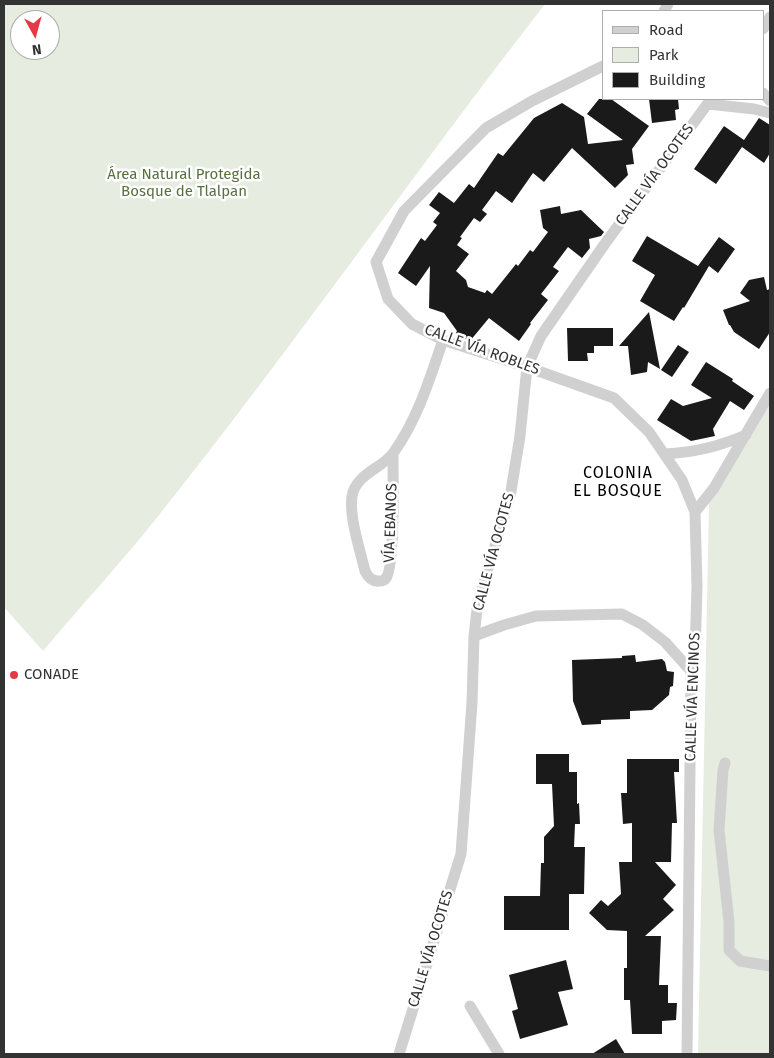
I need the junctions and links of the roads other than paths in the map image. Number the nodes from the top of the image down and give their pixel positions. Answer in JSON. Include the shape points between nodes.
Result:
{"nodes":[{"id":1,"x":770,"y":16,"type":"edge"},
{"id":2,"x":764,"y":28,"type":"edge"},
{"id":3,"x":602,"y":66,"type":"edge"},
{"id":4,"x":709,"y":101,"type":"edge"},
{"id":5,"x":770,"y":113,"type":"edge"},
{"id":6,"x":443,"y":340,"type":"junction"},
{"id":7,"x":527,"y":367,"type":"junction"},
{"id":8,"x":770,"y":393,"type":"edge"},
{"id":9,"x":746,"y":435,"type":"junction"},
{"id":10,"x":393,"y":454,"type":"junction"},
{"id":11,"x":664,"y":454,"type":"junction"},
{"id":12,"x":695,"y":512,"type":"junction"},
{"id":13,"x":474,"y":636,"type":"junction"},
{"id":14,"x":691,"y":670,"type":"junction"},
{"id":15,"x":723,"y":784,"type":"dead end"},
{"id":16,"x":770,"y":966,"type":"edge"},
{"id":17,"x":470,"y":1006,"type":"dead end"},
{"id":18,"x":398,"y":1054,"type":"edge"},
{"id":19,"x":499,"y":1054,"type":"edge"},
{"id":20,"x":687,"y":1054,"type":"edge"}],
"edges":[{"from":1,"to":2,"type":"street"},
{"from":3,"to":6,"type":"street","name":"CALLE VÍA ROBLES","via":[[486,128],[404,211],[376,262],[388,299],[412,324]]},
{"from":4,"to":5,"type":"street"},
{"from":4,"to":7,"type":"street","name":"CALLE VÍA OCOTES","via":[[541,336]]},
{"from":6,"to":7,"type":"street","name":"CALLE VÍA ROBLES"},
{"from":6,"to":10,"type":"street","name":"VÍA EBANOS","via":[[420,407]]},
{"from":7,"to":11,"type":"street","name":"CALLE VÍA ROBLES","via":[[614,398],[649,432]]},
{"from":7,"to":13,"type":"street","name":"CALLE VÍA OCOTES","via":[[510,497],[478,601]]},
{"from":8,"to":9,"type":"street"},
{"from":9,"to":11,"type":"street","via":[[720,446]]},
{"from":9,"to":12,"type":"street","via":[[714,488]]},
{"from":10,"to":10,"type":"street","name":"VÍA EBANOS","via":[[362,477],[354,491],[351,507],[365,571],[375,581],[386,578],[392,559]]},
{"from":11,"to":12,"type":"street","name":"CALLE VÍA ROBLES","via":[[682,480]]},
{"from":12,"to":14,"type":"street","name":"CALLE VÍA ENCINOS","via":[[697,586],[695,656]]},
{"from":13,"to":14,"type":"street","via":[[536,616],[622,614],[665,642]]},
{"from":13,"to":18,"type":"street","name":"CALLE VÍA OCOTES","via":[[461,854]]},
{"from":14,"to":20,"type":"street","name":"CALLE VÍA ENCINOS"},
{"from":15,"to":16,"type":"street","via":[[719,830],[730,950],[740,961]]},
{"from":17,"to":19,"type":"street"}]}
